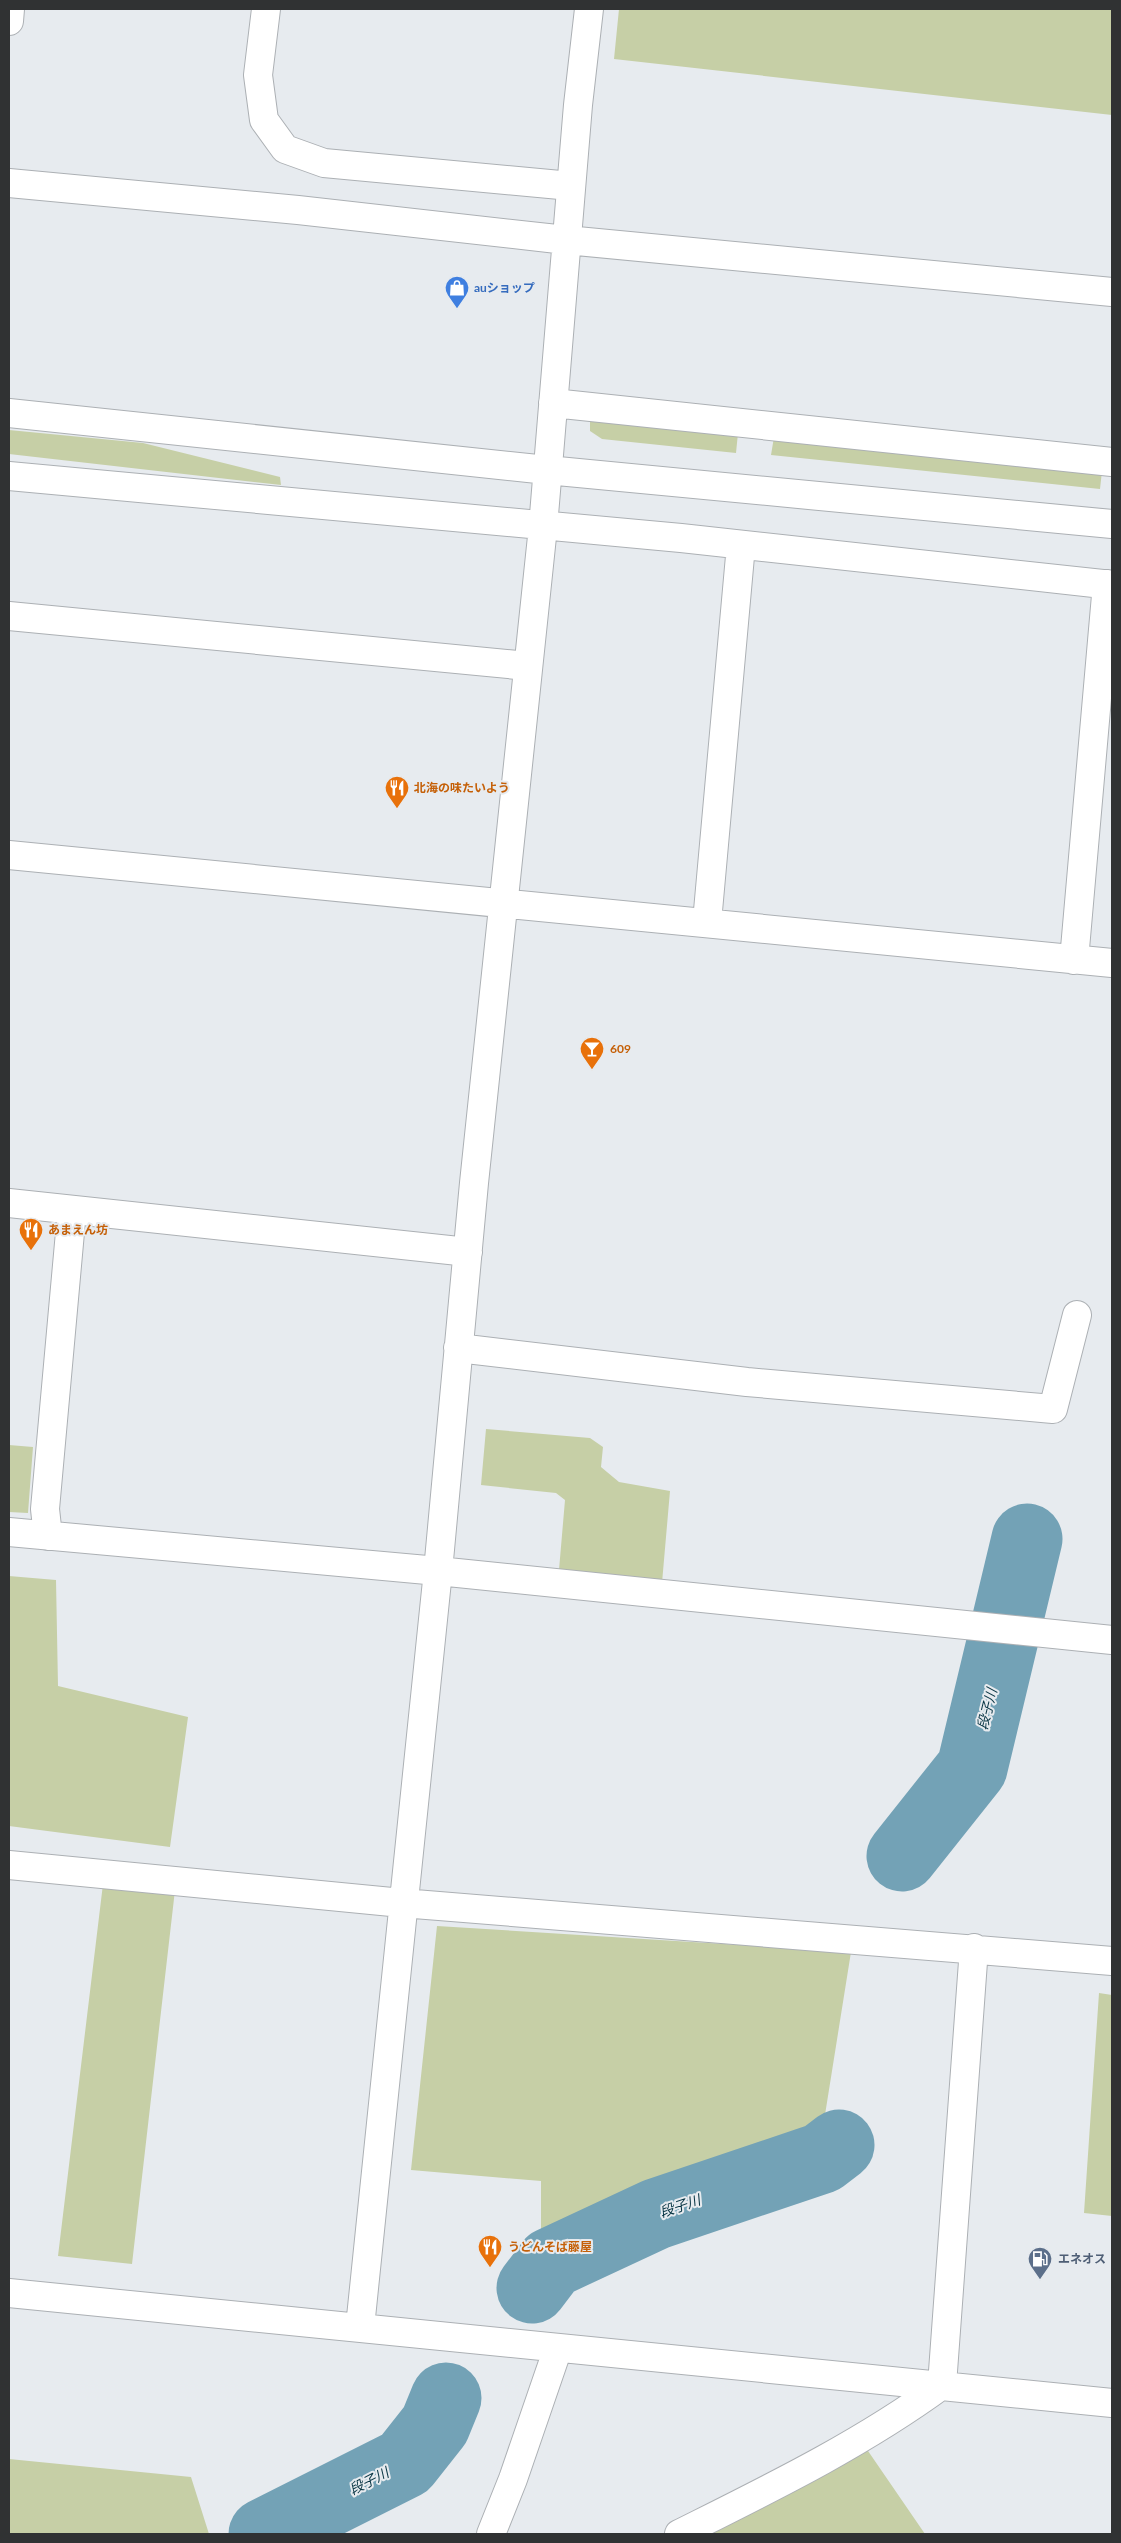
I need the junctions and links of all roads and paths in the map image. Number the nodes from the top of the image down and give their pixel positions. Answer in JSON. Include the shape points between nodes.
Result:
{"nodes":[{"id":1,"x":10,"y":9,"type":"edge"},
{"id":2,"x":266,"y":9,"type":"edge"},
{"id":3,"x":589,"y":9,"type":"edge"},
{"id":4,"x":9,"y":21,"type":"edge"},
{"id":5,"x":9,"y":183,"type":"edge"},
{"id":6,"x":571,"y":186,"type":"junction"},
{"id":7,"x":566,"y":240,"type":"junction"},
{"id":8,"x":1112,"y":292,"type":"edge"},
{"id":9,"x":553,"y":403,"type":"junction"},
{"id":10,"x":9,"y":413,"type":"edge"},
{"id":11,"x":1112,"y":462,"type":"edge"},
{"id":12,"x":548,"y":470,"type":"junction"},
{"id":13,"x":9,"y":476,"type":"edge"},
{"id":14,"x":1112,"y":524,"type":"edge"},
{"id":15,"x":544,"y":527,"type":"junction"},
{"id":16,"x":741,"y":545,"type":"junction"},
{"id":17,"x":1109,"y":585,"type":"edge"},
{"id":18,"x":9,"y":616,"type":"edge"},
{"id":19,"x":528,"y":666,"type":"junction"},
{"id":20,"x":9,"y":855,"type":"edge"},
{"id":21,"x":503,"y":905,"type":"junction"},
{"id":22,"x":707,"y":922,"type":"junction"},
{"id":23,"x":1074,"y":960,"type":"junction"},
{"id":24,"x":1112,"y":964,"type":"edge"},
{"id":25,"x":9,"y":1203,"type":"edge"},
{"id":26,"x":72,"y":1210,"type":"junction"},
{"id":27,"x":468,"y":1252,"type":"junction"},
{"id":28,"x":1077,"y":1315,"type":"dead end"},
{"id":29,"x":458,"y":1348,"type":"junction"},
{"id":30,"x":9,"y":1532,"type":"edge"},
{"id":31,"x":48,"y":1536,"type":"junction"},
{"id":32,"x":438,"y":1571,"type":"junction"},
{"id":33,"x":1112,"y":1640,"type":"edge"},
{"id":34,"x":9,"y":1865,"type":"edge"},
{"id":35,"x":402,"y":1903,"type":"junction"},
{"id":36,"x":974,"y":1948,"type":"junction"},
{"id":37,"x":1112,"y":1961,"type":"edge"},
{"id":38,"x":9,"y":2293,"type":"edge"},
{"id":39,"x":360,"y":2327,"type":"junction"},
{"id":40,"x":558,"y":2348,"type":"junction"},
{"id":41,"x":942,"y":2385,"type":"junction"},
{"id":42,"x":1112,"y":2403,"type":"edge"},
{"id":43,"x":491,"y":2534,"type":"edge"},
{"id":44,"x":679,"y":2534,"type":"edge"}],
"edges":[{"from":1,"to":4,"type":"street"},
{"from":2,"to":6,"type":"street","via":[[258,75],[264,120],[285,149],[324,163]]},
{"from":3,"to":6,"type":"street"},
{"from":5,"to":7,"type":"street","via":[[298,210]]},
{"from":6,"to":7,"type":"street"},
{"from":7,"to":8,"type":"street"},
{"from":7,"to":9,"type":"street"},
{"from":9,"to":11,"type":"street"},
{"from":9,"to":12,"type":"street"},
{"from":10,"to":12,"type":"street"},
{"from":12,"to":14,"type":"street"},
{"from":12,"to":15,"type":"street"},
{"from":13,"to":15,"type":"street"},
{"from":15,"to":16,"type":"street"},
{"from":15,"to":19,"type":"street"},
{"from":16,"to":17,"type":"street"},
{"from":16,"to":22,"type":"street"},
{"from":17,"to":23,"type":"street"},
{"from":18,"to":19,"type":"street"},
{"from":19,"to":21,"type":"street"},
{"from":20,"to":21,"type":"street"},
{"from":21,"to":22,"type":"street"},
{"from":21,"to":27,"type":"street"},
{"from":22,"to":23,"type":"street"},
{"from":23,"to":24,"type":"street"},
{"from":25,"to":26,"type":"street"},
{"from":26,"to":27,"type":"street"},
{"from":26,"to":31,"type":"street","via":[[45,1509]]},
{"from":27,"to":29,"type":"street"},
{"from":28,"to":29,"type":"street","via":[[1053,1409],[747,1382]]},
{"from":29,"to":32,"type":"street"},
{"from":30,"to":31,"type":"street"},
{"from":31,"to":32,"type":"street"},
{"from":32,"to":33,"type":"street"},
{"from":32,"to":35,"type":"street"},
{"from":34,"to":35,"type":"street"},
{"from":35,"to":36,"type":"street"},
{"from":35,"to":39,"type":"street"},
{"from":36,"to":37,"type":"street"},
{"from":36,"to":41,"type":"street"},
{"from":38,"to":39,"type":"street"},
{"from":39,"to":40,"type":"street"},
{"from":40,"to":41,"type":"street"},
{"from":40,"to":43,"type":"street"},
{"from":41,"to":42,"type":"street"},
{"from":41,"to":44,"type":"street","via":[[912,2407],[804,2471]]}]}
